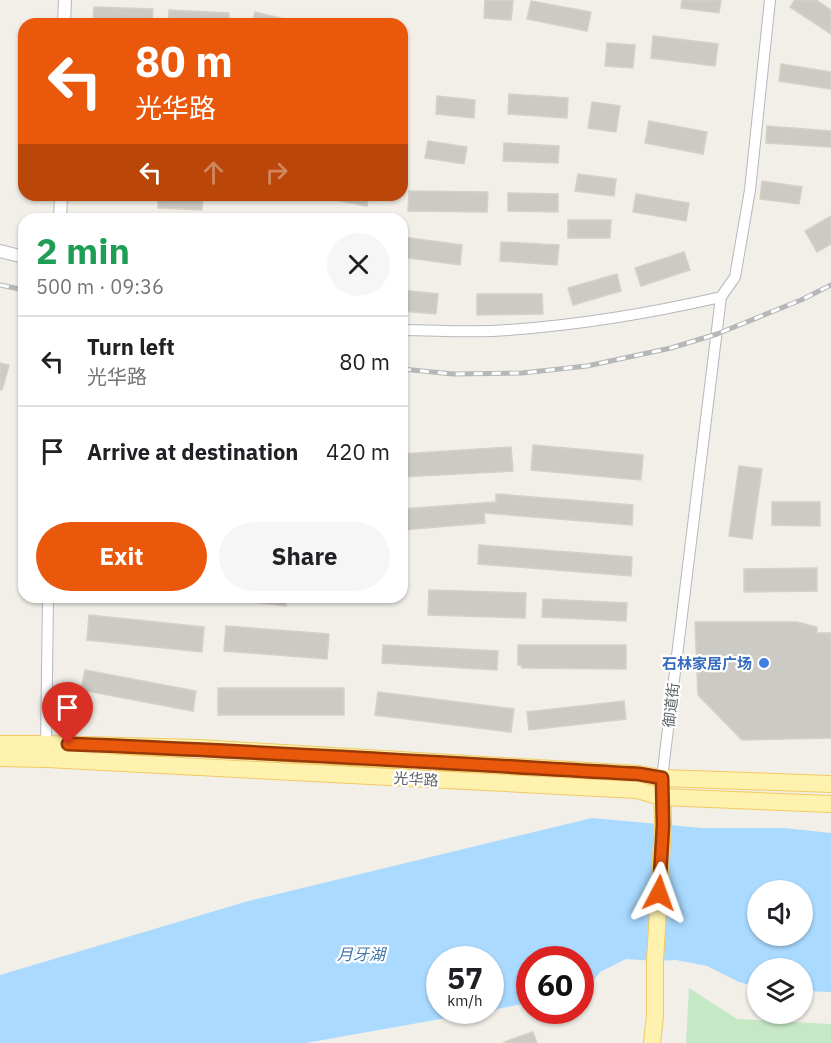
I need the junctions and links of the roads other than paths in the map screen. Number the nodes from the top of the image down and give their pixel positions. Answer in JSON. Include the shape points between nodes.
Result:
{"nodes":[{"id":1,"x":65,"y":0,"type":"edge"},
{"id":2,"x":770,"y":0,"type":"edge"},
{"id":3,"x":64,"y":18,"type":"edge"},
{"id":4,"x":0,"y":251,"type":"edge"},
{"id":5,"x":18,"y":256,"type":"edge"},
{"id":6,"x":722,"y":297,"type":"junction"},
{"id":7,"x":408,"y":330,"type":"edge"},
{"id":8,"x":48,"y":603,"type":"edge"},
{"id":9,"x":0,"y":744,"type":"edge"},
{"id":10,"x":46,"y":752,"type":"junction"},
{"id":11,"x":0,"y":758,"type":"edge"},
{"id":12,"x":662,"y":778,"type":"junction"},
{"id":13,"x":831,"y":784,"type":"edge"},
{"id":14,"x":662,"y":797,"type":"junction"},
{"id":15,"x":831,"y":804,"type":"edge"},
{"id":16,"x":652,"y":1043,"type":"edge"}],
"edges":[{"from":1,"to":3,"type":"street"},
{"from":2,"to":6,"type":"street","via":[[750,190],[735,277]]},
{"from":4,"to":5,"type":"street"},
{"from":6,"to":7,"type":"street","via":[[594,322],[506,331]]},
{"from":6,"to":12,"type":"street","name":"御道街"},
{"from":8,"to":10,"type":"street"},
{"from":9,"to":10,"type":"main road","name":"光华路"},
{"from":10,"to":11,"type":"main road","name":"光华路"},
{"from":10,"to":12,"type":"main road","name":"光华路","via":[[210,749]]},
{"from":10,"to":14,"type":"main road","name":"光华路","via":[[637,790]]},
{"from":12,"to":13,"type":"main road","name":"光华路"},
{"from":12,"to":14,"type":"main road"},
{"from":14,"to":15,"type":"main road","name":"光华路"},
{"from":14,"to":16,"type":"main road"}]}
